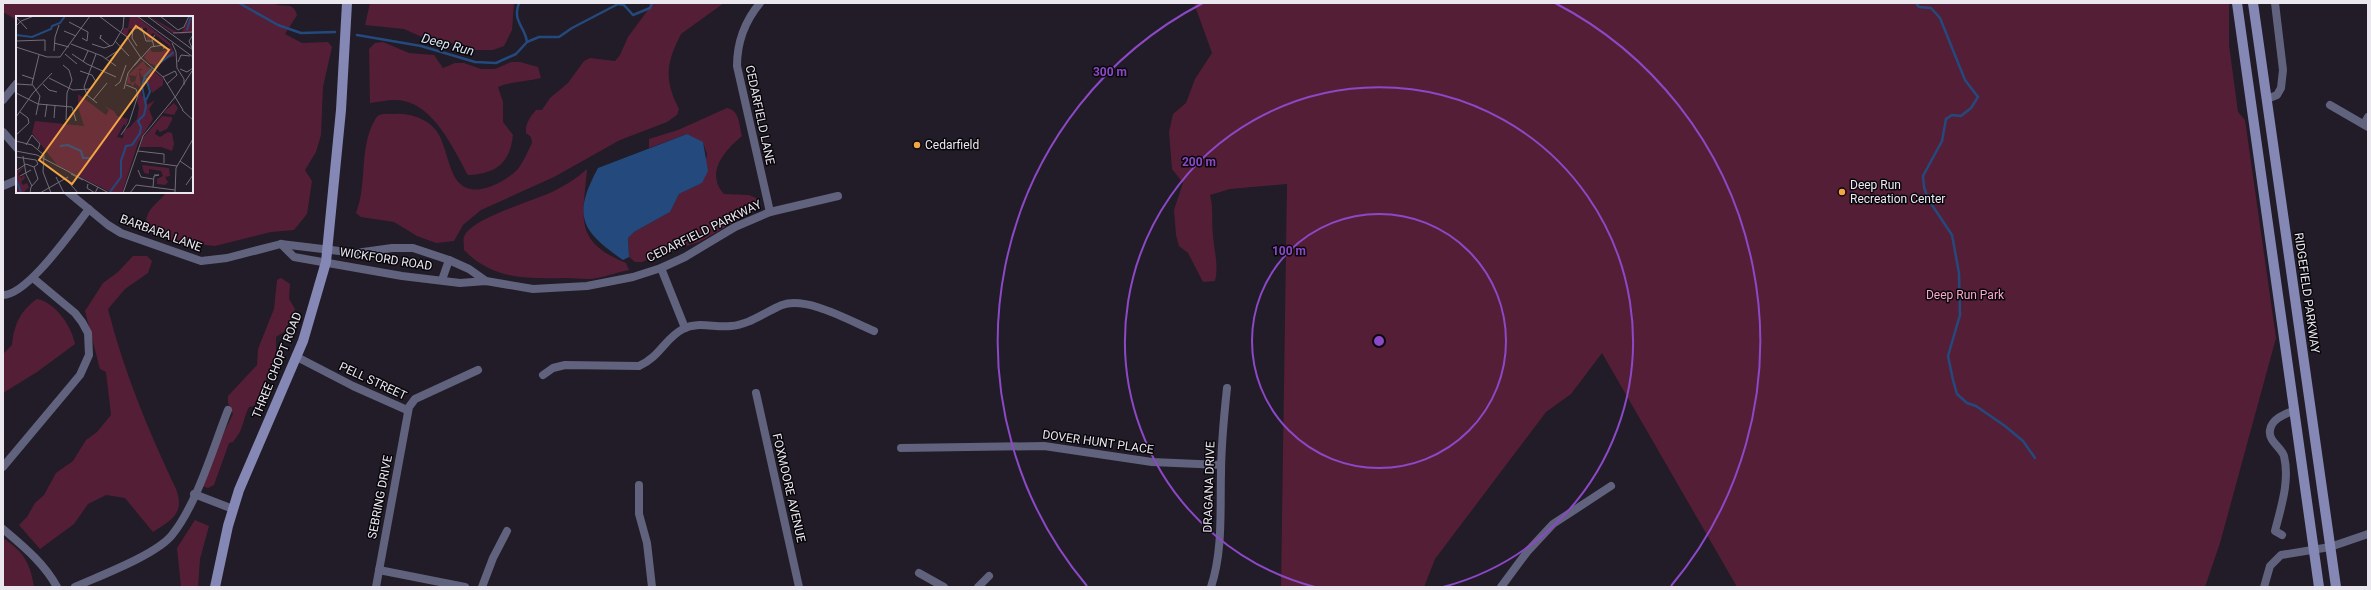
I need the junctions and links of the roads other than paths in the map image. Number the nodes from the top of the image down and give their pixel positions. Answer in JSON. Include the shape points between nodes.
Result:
{"nodes":[{"id":1,"x":347,"y":3,"type":"edge"},
{"id":2,"x":760,"y":3,"type":"edge"},
{"id":3,"x":2237,"y":3,"type":"edge"},
{"id":4,"x":2253,"y":3,"type":"edge"},
{"id":5,"x":2274,"y":3,"type":"edge"},
{"id":6,"x":16,"y":84,"type":"edge"},
{"id":7,"x":2266,"y":99,"type":"junction"},
{"id":8,"x":3,"y":100,"type":"edge"},
{"id":9,"x":2330,"y":105,"type":"dead end"},
{"id":10,"x":2367,"y":122,"type":"edge"},
{"id":11,"x":3,"y":132,"type":"edge"},
{"id":12,"x":16,"y":147,"type":"edge"},
{"id":13,"x":16,"y":180,"type":"edge"},
{"id":14,"x":3,"y":186,"type":"edge"},
{"id":15,"x":73,"y":193,"type":"edge"},
{"id":16,"x":838,"y":196,"type":"dead end"},
{"id":17,"x":89,"y":210,"type":"junction"},
{"id":18,"x":770,"y":212,"type":"junction"},
{"id":19,"x":281,"y":244,"type":"junction"},
{"id":20,"x":328,"y":248,"type":"junction"},
{"id":21,"x":449,"y":260,"type":"junction"},
{"id":22,"x":326,"y":262,"type":"junction"},
{"id":23,"x":661,"y":268,"type":"junction"},
{"id":24,"x":33,"y":278,"type":"junction"},
{"id":25,"x":442,"y":280,"type":"junction"},
{"id":26,"x":486,"y":281,"type":"junction"},
{"id":27,"x":3,"y":295,"type":"edge"},
{"id":28,"x":685,"y":328,"type":"junction"},
{"id":29,"x":874,"y":331,"type":"dead end"},
{"id":30,"x":297,"y":357,"type":"junction"},
{"id":31,"x":478,"y":370,"type":"dead end"},
{"id":32,"x":544,"y":375,"type":"dead end"},
{"id":33,"x":1226,"y":388,"type":"dead end"},
{"id":34,"x":756,"y":393,"type":"dead end"},
{"id":35,"x":228,"y":410,"type":"dead end"},
{"id":36,"x":407,"y":410,"type":"junction"},
{"id":37,"x":2295,"y":410,"type":"junction"},
{"id":38,"x":901,"y":448,"type":"dead end"},
{"id":39,"x":1221,"y":465,"type":"junction"},
{"id":40,"x":3,"y":468,"type":"edge"},
{"id":41,"x":639,"y":485,"type":"dead end"},
{"id":42,"x":1611,"y":486,"type":"dead end"},
{"id":43,"x":194,"y":494,"type":"junction"},
{"id":44,"x":233,"y":509,"type":"junction"},
{"id":45,"x":3,"y":529,"type":"edge"},
{"id":46,"x":507,"y":531,"type":"dead end"},
{"id":47,"x":2368,"y":534,"type":"edge"},
{"id":48,"x":2282,"y":535,"type":"dead end"},
{"id":49,"x":2330,"y":547,"type":"junction"},
{"id":50,"x":2314,"y":550,"type":"junction"},
{"id":51,"x":379,"y":570,"type":"junction"},
{"id":52,"x":919,"y":573,"type":"dead end"},
{"id":53,"x":989,"y":576,"type":"dead end"},
{"id":54,"x":57,"y":587,"type":"edge"},
{"id":55,"x":75,"y":587,"type":"edge"},
{"id":56,"x":215,"y":587,"type":"edge"},
{"id":57,"x":376,"y":587,"type":"edge"},
{"id":58,"x":465,"y":587,"type":"edge"},
{"id":59,"x":482,"y":587,"type":"edge"},
{"id":60,"x":652,"y":587,"type":"edge"},
{"id":61,"x":799,"y":587,"type":"edge"},
{"id":62,"x":944,"y":587,"type":"edge"},
{"id":63,"x":978,"y":587,"type":"edge"},
{"id":64,"x":1211,"y":587,"type":"edge"},
{"id":65,"x":1500,"y":587,"type":"edge"},
{"id":66,"x":2264,"y":587,"type":"edge"},
{"id":67,"x":2319,"y":587,"type":"edge"},
{"id":68,"x":2336,"y":587,"type":"edge"}],
"edges":[{"from":1,"to":20,"type":"main road","name":"THREE CHOPT ROAD"},
{"from":2,"to":18,"type":"street","name":"CEDARFIELD LANE","via":[[742,33],[737,66]]},
{"from":3,"to":37,"type":"main road"},
{"from":4,"to":7,"type":"main road","name":"RIDGEFIELD PARKWAY"},
{"from":5,"to":7,"type":"street","via":[[2283,79],[2277,96]]},
{"from":6,"to":8,"type":"street"},
{"from":7,"to":49,"type":"main road","name":"RIDGEFIELD PARKWAY"},
{"from":9,"to":10,"type":"street"},
{"from":11,"to":12,"type":"street"},
{"from":13,"to":14,"type":"street"},
{"from":15,"to":17,"type":"street","name":"BARBARA LANE"},
{"from":16,"to":18,"type":"street","name":"CEDARFIELD PARKWAY"},
{"from":17,"to":19,"type":"street","name":"BARBARA LANE","via":[[121,233],[201,261],[228,258]]},
{"from":17,"to":24,"type":"street"},
{"from":18,"to":23,"type":"street","name":"CEDARFIELD PARKWAY","via":[[735,227]]},
{"from":19,"to":20,"type":"street","name":"BARBARA LANE"},
{"from":19,"to":22,"type":"street","via":[[294,256]]},
{"from":20,"to":21,"type":"street","name":"WICKFORD ROAD","via":[[356,253],[413,248]]},
{"from":20,"to":22,"type":"main road","name":"THREE CHOPT ROAD"},
{"from":21,"to":25,"type":"street","name":"WICKFORD ROAD"},
{"from":21,"to":26,"type":"street","name":"CEDARFIELD PARKWAY","via":[[469,269]]},
{"from":22,"to":25,"type":"street","name":"WICKFORD ROAD","via":[[402,276]]},
{"from":22,"to":30,"type":"main road","name":"THREE CHOPT ROAD"},
{"from":23,"to":26,"type":"street","name":"CEDARFIELD PARKWAY","via":[[634,277],[587,286],[533,289]]},
{"from":23,"to":28,"type":"street"},
{"from":24,"to":27,"type":"street","via":[[15,293]]},
{"from":24,"to":40,"type":"street","via":[[75,313],[82,322],[88,333],[89,354],[80,375]]},
{"from":25,"to":26,"type":"street","name":"CEDARFIELD PARKWAY","via":[[468,283]]},
{"from":28,"to":29,"type":"street","via":[[696,325],[741,325],[781,306],[801,303]]},
{"from":28,"to":32,"type":"street","via":[[654,358],[639,366],[565,365],[554,368]]},
{"from":30,"to":36,"type":"street","name":"PELL STREET"},
{"from":30,"to":44,"type":"main road","name":"THREE CHOPT ROAD","via":[[252,458]]},
{"from":31,"to":36,"type":"street","name":"PELL STREET","via":[[415,399]]},
{"from":33,"to":39,"type":"street","name":"DRAGANA DRIVE"},
{"from":34,"to":61,"type":"street","name":"FOXMOORE AVENUE"},
{"from":35,"to":43,"type":"street"},
{"from":36,"to":51,"type":"street","name":"SEBRING DRIVE"},
{"from":37,"to":48,"type":"street","via":[[2275,420],[2269,430],[2271,438],[2284,454],[2286,469],[2286,483],[2275,532]]},
{"from":37,"to":50,"type":"main road"},
{"from":38,"to":39,"type":"street","name":"DOVER HUNT PLACE","via":[[1044,446],[1152,462]]},
{"from":39,"to":64,"type":"street","name":"DRAGANA DRIVE","via":[[1219,542]]},
{"from":41,"to":60,"type":"street","via":[[639,514],[647,543]]},
{"from":42,"to":65,"type":"street","via":[[1553,524]]},
{"from":43,"to":44,"type":"street"},
{"from":43,"to":55,"type":"street","via":[[171,536],[153,551]]},
{"from":44,"to":56,"type":"main road","name":"THREE CHOPT ROAD"},
{"from":45,"to":54,"type":"street","via":[[49,573]]},
{"from":46,"to":59,"type":"street"},
{"from":47,"to":49,"type":"street"},
{"from":49,"to":50,"type":"street"},
{"from":49,"to":68,"type":"main road","name":"RIDGEFIELD PARKWAY"},
{"from":50,"to":66,"type":"street","via":[[2286,553],[2276,559],[2270,566]]},
{"from":50,"to":67,"type":"main road"},
{"from":51,"to":57,"type":"street","name":"SEBRING DRIVE"},
{"from":51,"to":58,"type":"street"},
{"from":52,"to":62,"type":"street"},
{"from":53,"to":63,"type":"street"}]}
